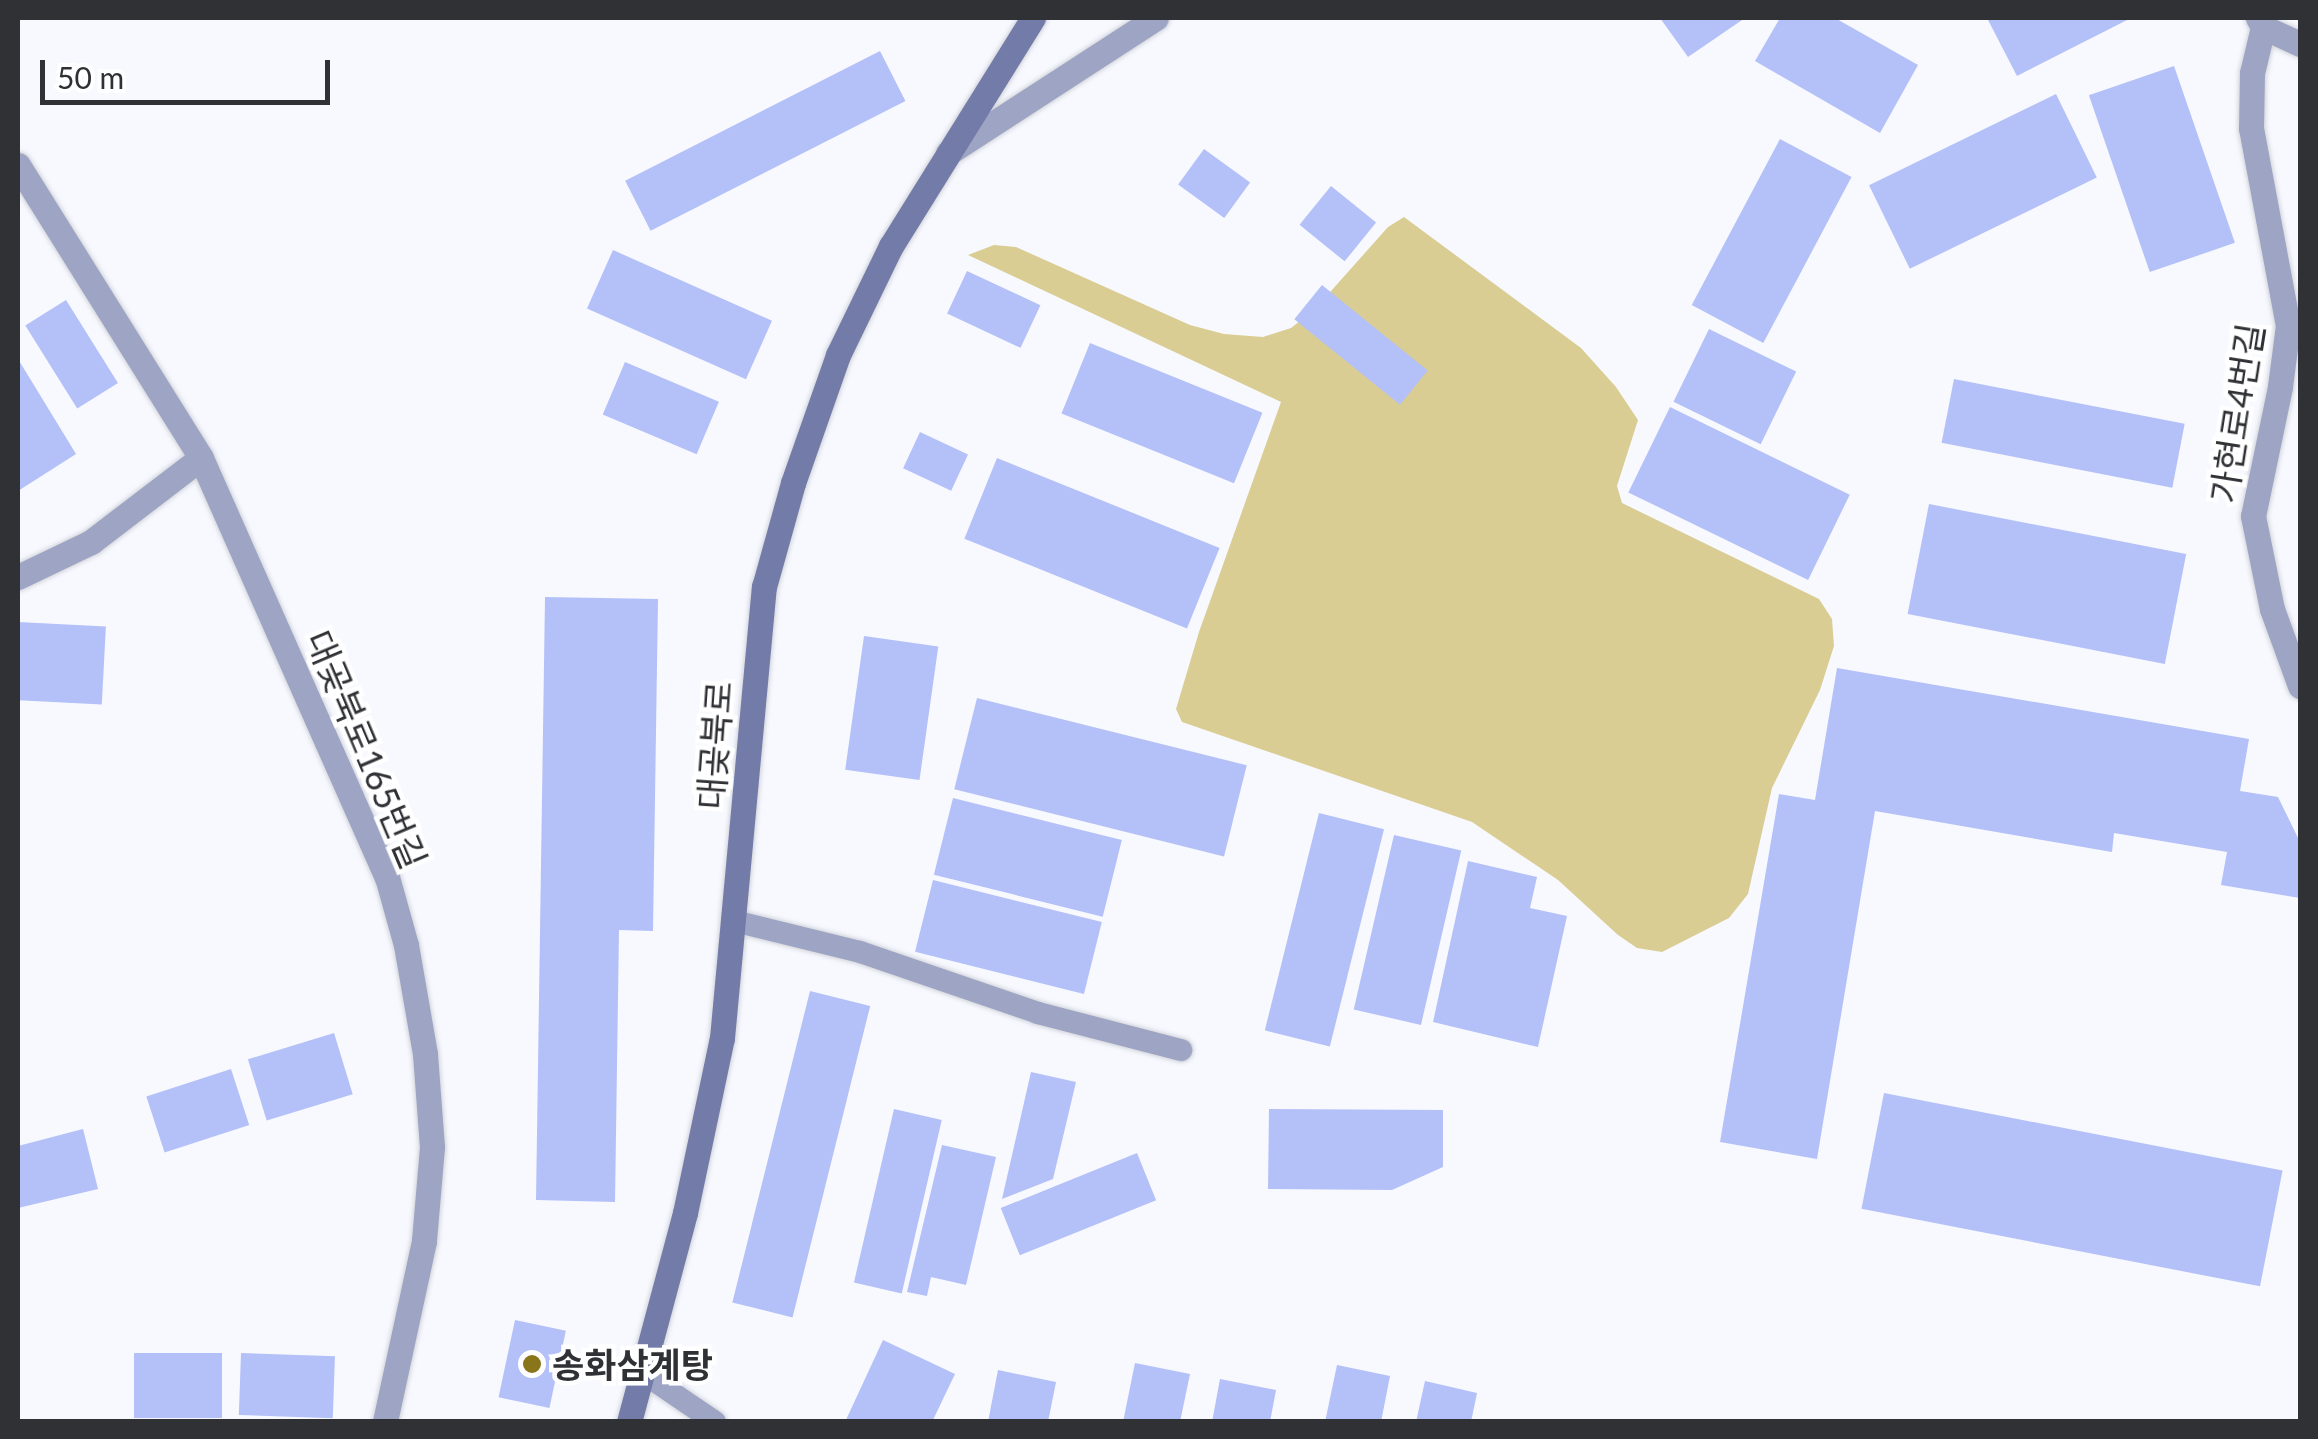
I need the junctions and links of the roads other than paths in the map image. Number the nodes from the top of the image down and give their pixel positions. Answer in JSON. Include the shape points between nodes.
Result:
{"nodes":[{"id":1,"x":1033,"y":18,"type":"edge"},
{"id":2,"x":1156,"y":18,"type":"edge"},
{"id":3,"x":2260,"y":22,"type":"edge"},
{"id":4,"x":2300,"y":44,"type":"edge"},
{"id":5,"x":948,"y":153,"type":"junction"},
{"id":6,"x":18,"y":166,"type":"edge"},
{"id":7,"x":201,"y":458,"type":"junction"},
{"id":8,"x":18,"y":577,"type":"edge"},
{"id":9,"x":2300,"y":686,"type":"edge"},
{"id":10,"x":734,"y":921,"type":"junction"},
{"id":11,"x":1181,"y":1050,"type":"dead end"},
{"id":12,"x":643,"y":1373,"type":"junction"},
{"id":13,"x":385,"y":1422,"type":"edge"},
{"id":14,"x":629,"y":1422,"type":"edge"},
{"id":15,"x":715,"y":1422,"type":"edge"}],
"edges":[{"from":1,"to":5,"type":"street","name":"대곶북로"},
{"from":2,"to":5,"type":"street","name":"대곶북로"},
{"from":3,"to":4,"type":"street","name":"가현로4번길"},
{"from":3,"to":9,"type":"street","name":"가현로4번길","via":[[2251,128],[2288,325],[2253,516],[2272,609]]},
{"from":5,"to":10,"type":"street","name":"대곶북로","via":[[891,246],[838,355],[768,570]]},
{"from":6,"to":7,"type":"street","name":"대곶북로165번길"},
{"from":7,"to":8,"type":"street","via":[[91,542]]},
{"from":7,"to":13,"type":"street","name":"대곶북로165번길","via":[[386,877],[406,945],[432,1147],[424,1241]]},
{"from":10,"to":11,"type":"lane","via":[[860,952],[1038,1012]]},
{"from":10,"to":12,"type":"street","name":"대곶북로","via":[[722,1038]]},
{"from":12,"to":14,"type":"street","name":"대곶북로"},
{"from":12,"to":15,"type":"lane"}]}
